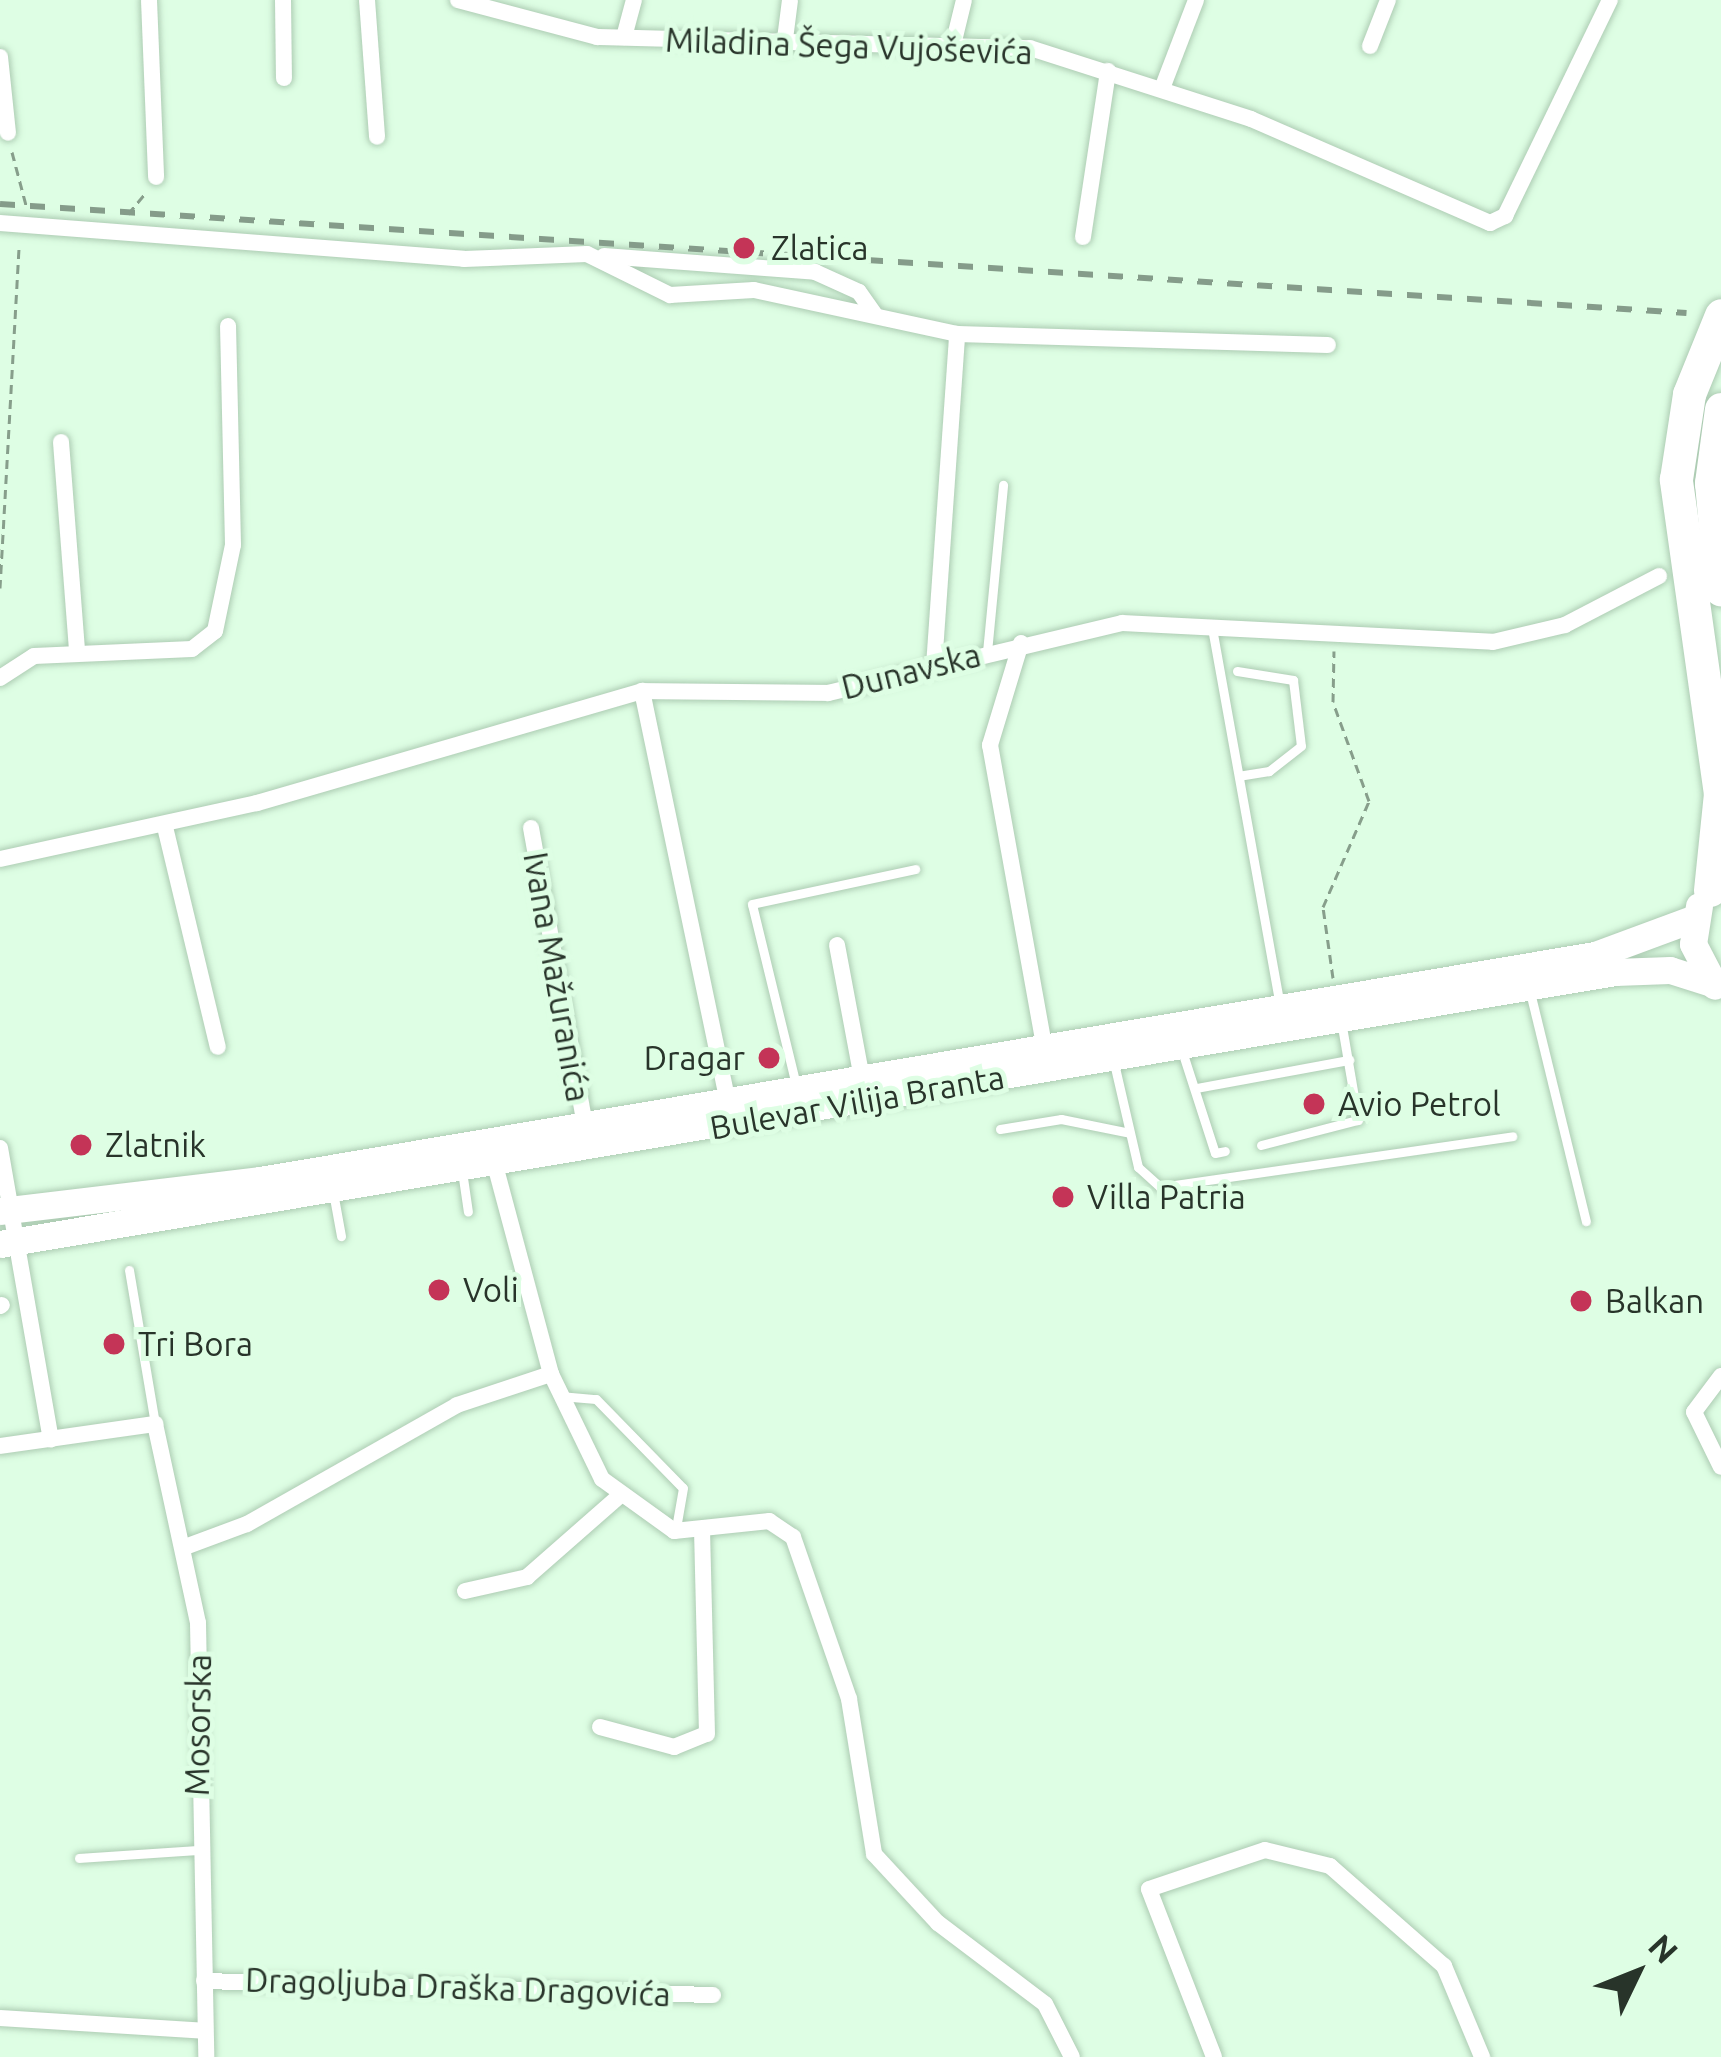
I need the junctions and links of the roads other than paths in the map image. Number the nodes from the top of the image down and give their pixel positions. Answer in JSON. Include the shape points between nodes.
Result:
{"nodes":[{"id":1,"x":149,"y":0,"type":"edge"},
{"id":2,"x":283,"y":0,"type":"edge"},
{"id":3,"x":367,"y":0,"type":"edge"},
{"id":4,"x":458,"y":0,"type":"edge"},
{"id":5,"x":634,"y":0,"type":"edge"},
{"id":6,"x":790,"y":0,"type":"edge"},
{"id":7,"x":964,"y":0,"type":"edge"},
{"id":8,"x":1196,"y":0,"type":"edge"},
{"id":9,"x":1388,"y":0,"type":"edge"},
{"id":10,"x":1610,"y":0,"type":"edge"},
{"id":11,"x":624,"y":37,"type":"junction"},
{"id":12,"x":953,"y":45,"type":"junction"},
{"id":13,"x":1370,"y":46,"type":"dead end"},
{"id":14,"x":784,"y":47,"type":"junction"},
{"id":15,"x":0,"y":57,"type":"edge"},
{"id":16,"x":1108,"y":70,"type":"junction"},
{"id":17,"x":284,"y":78,"type":"dead end"},
{"id":18,"x":1163,"y":86,"type":"junction"},
{"id":19,"x":8,"y":133,"type":"road end"},
{"id":20,"x":377,"y":137,"type":"dead end"},
{"id":21,"x":156,"y":177,"type":"road end"},
{"id":22,"x":0,"y":223,"type":"edge"},
{"id":23,"x":1083,"y":238,"type":"dead end"},
{"id":24,"x":604,"y":256,"type":"junction"},
{"id":25,"x":875,"y":315,"type":"junction"},
{"id":26,"x":1721,"y":315,"type":"edge"},
{"id":27,"x":228,"y":326,"type":"dead end"},
{"id":28,"x":957,"y":334,"type":"junction"},
{"id":29,"x":1328,"y":345,"type":"dead end"},
{"id":30,"x":1721,"y":410,"type":"edge"},
{"id":31,"x":61,"y":442,"type":"dead end"},
{"id":32,"x":1003,"y":485,"type":"dead end"},
{"id":33,"x":1660,"y":577,"type":"dead end"},
{"id":34,"x":1721,"y":590,"type":"edge"},
{"id":35,"x":1211,"y":627,"type":"junction"},
{"id":36,"x":1021,"y":643,"type":"junction"},
{"id":37,"x":77,"y":650,"type":"junction"},
{"id":38,"x":987,"y":652,"type":"junction"},
{"id":39,"x":934,"y":666,"type":"junction"},
{"id":40,"x":1238,"y":671,"type":"dead end"},
{"id":41,"x":0,"y":678,"type":"edge"},
{"id":42,"x":642,"y":691,"type":"junction"},
{"id":43,"x":1239,"y":776,"type":"junction"},
{"id":44,"x":165,"y":827,"type":"junction"},
{"id":45,"x":530,"y":828,"type":"dead end"},
{"id":46,"x":0,"y":859,"type":"edge"},
{"id":47,"x":915,"y":869,"type":"dead end"},
{"id":48,"x":1708,"y":896,"type":"edge"},
{"id":49,"x":837,"y":945,"type":"dead end"},
{"id":50,"x":1529,"y":986,"type":"junction"},
{"id":51,"x":1716,"y":987,"type":"edge"},
{"id":52,"x":1280,"y":1006,"type":"junction"},
{"id":53,"x":1338,"y":1008,"type":"junction"},
{"id":54,"x":1044,"y":1044,"type":"junction"},
{"id":55,"x":1180,"y":1046,"type":"junction"},
{"id":56,"x":218,"y":1047,"type":"dead end"},
{"id":57,"x":1112,"y":1057,"type":"junction"},
{"id":58,"x":1349,"y":1060,"type":"junction"},
{"id":59,"x":1258,"y":1077,"type":"junction"},
{"id":60,"x":862,"y":1078,"type":"junction"},
{"id":61,"x":1196,"y":1088,"type":"junction"},
{"id":62,"x":798,"y":1090,"type":"junction"},
{"id":63,"x":1261,"y":1091,"type":"dead end"},
{"id":64,"x":728,"y":1104,"type":"junction"},
{"id":65,"x":585,"y":1126,"type":"junction"},
{"id":66,"x":1000,"y":1129,"type":"dead end"},
{"id":67,"x":1130,"y":1133,"type":"junction"},
{"id":68,"x":1512,"y":1136,"type":"dead end"},
{"id":69,"x":1268,"y":1140,"type":"dead end"},
{"id":70,"x":0,"y":1148,"type":"edge"},
{"id":71,"x":1225,"y":1151,"type":"dead end"},
{"id":72,"x":495,"y":1165,"type":"junction"},
{"id":73,"x":462,"y":1171,"type":"junction"},
{"id":74,"x":333,"y":1192,"type":"junction"},
{"id":75,"x":6,"y":1210,"type":"edge"},
{"id":76,"x":468,"y":1212,"type":"dead end"},
{"id":77,"x":1586,"y":1221,"type":"dead end"},
{"id":78,"x":341,"y":1236,"type":"dead end"},
{"id":79,"x":8,"y":1242,"type":"edge"},
{"id":80,"x":129,"y":1270,"type":"dead end"},
{"id":81,"x":551,"y":1374,"type":"junction"},
{"id":82,"x":1721,"y":1376,"type":"edge"},
{"id":83,"x":560,"y":1396,"type":"junction"},
{"id":84,"x":155,"y":1424,"type":"junction"},
{"id":85,"x":51,"y":1440,"type":"junction"},
{"id":86,"x":0,"y":1446,"type":"edge"},
{"id":87,"x":1721,"y":1468,"type":"edge"},
{"id":88,"x":618,"y":1497,"type":"junction"},
{"id":89,"x":674,"y":1531,"type":"junction"},
{"id":90,"x":702,"y":1534,"type":"junction"},
{"id":91,"x":185,"y":1547,"type":"junction"},
{"id":92,"x":465,"y":1591,"type":"dead end"},
{"id":93,"x":600,"y":1727,"type":"dead end"},
{"id":94,"x":197,"y":1850,"type":"junction"},
{"id":95,"x":79,"y":1858,"type":"dead end"},
{"id":96,"x":203,"y":1981,"type":"junction"},
{"id":97,"x":713,"y":1996,"type":"dead end"},
{"id":98,"x":0,"y":2018,"type":"edge"},
{"id":99,"x":204,"y":2031,"type":"junction"},
{"id":100,"x":206,"y":2057,"type":"edge"},
{"id":101,"x":1072,"y":2057,"type":"edge"},
{"id":102,"x":1214,"y":2057,"type":"edge"},
{"id":103,"x":1482,"y":2057,"type":"edge"}],
"edges":[{"from":1,"to":21,"type":"street"},
{"from":2,"to":17,"type":"street"},
{"from":3,"to":20,"type":"street"},
{"from":4,"to":11,"type":"street","name":"Miladina Šega Vujoševića"},
{"from":5,"to":11,"type":"street"},
{"from":6,"to":14,"type":"street"},
{"from":7,"to":12,"type":"street"},
{"from":8,"to":18,"type":"street"},
{"from":9,"to":13,"type":"street"},
{"from":10,"to":18,"type":"street","name":"Miladina Šega Vujoševića","via":[[1501,220]]},
{"from":11,"to":14,"type":"street","name":"Miladina Šega Vujoševića"},
{"from":12,"to":14,"type":"street","name":"Miladina Šega Vujoševića"},
{"from":12,"to":16,"type":"street","name":"Miladina Šega Vujoševića","via":[[1030,48]]},
{"from":15,"to":19,"type":"street"},
{"from":16,"to":18,"type":"street","name":"Miladina Šega Vujoševića"},
{"from":16,"to":23,"type":"street"},
{"from":22,"to":24,"type":"street","via":[[464,259]]},
{"from":24,"to":25,"type":"street","via":[[634,286],[670,295],[754,290]]},
{"from":24,"to":25,"type":"street","via":[[815,272],[859,292]]},
{"from":25,"to":28,"type":"street"},
{"from":26,"to":48,"type":"highway","via":[[1689,394],[1676,478],[1720,794]]},
{"from":27,"to":37,"type":"street","via":[[225,615],[192,649]]},
{"from":28,"to":29,"type":"street"},
{"from":28,"to":39,"type":"street"},
{"from":30,"to":34,"type":"highway","via":[[1711,483]]},
{"from":31,"to":37,"type":"street"},
{"from":32,"to":38,"type":"lane"},
{"from":33,"to":35,"type":"street","name":"Dunavska","via":[[1511,640]]},
{"from":35,"to":36,"type":"street","name":"Dunavska","via":[[1110,624]]},
{"from":35,"to":43,"type":"lane"},
{"from":36,"to":38,"type":"street","name":"Dunavska"},
{"from":36,"to":54,"type":"street","via":[[1017,686],[990,746]]},
{"from":37,"to":41,"type":"street","via":[[34,656]]},
{"from":38,"to":39,"type":"street","name":"Dunavska"},
{"from":39,"to":42,"type":"street","name":"Dunavska","via":[[828,693]]},
{"from":40,"to":43,"type":"lane","via":[[1288,674],[1301,746],[1269,771]]},
{"from":42,"to":44,"type":"street","name":"Dunavska"},
{"from":42,"to":64,"type":"street"},
{"from":43,"to":52,"type":"lane"},
{"from":44,"to":46,"type":"street","name":"Dunavska"},
{"from":44,"to":56,"type":"street"},
{"from":45,"to":65,"type":"street","name":"Ivana Mažuranića"},
{"from":47,"to":62,"type":"lane","via":[[752,904]]},
{"from":48,"to":51,"type":"main road","via":[[1694,952]]},
{"from":48,"to":53,"type":"main road","name":"Bulevar Vilija Branta","via":[[1611,951]]},
{"from":49,"to":60,"type":"street"},
{"from":50,"to":51,"type":"main road","name":"Bulevar Vilija Branta","via":[[1655,969]]},
{"from":50,"to":53,"type":"main road","name":"Bulevar Vilija Branta"},
{"from":50,"to":77,"type":"lane"},
{"from":52,"to":53,"type":"main road","name":"Bulevar Vilija Branta"},
{"from":52,"to":54,"type":"main road","name":"Bulevar Vilija Branta"},
{"from":53,"to":55,"type":"main road","name":"Bulevar Vilija Branta"},
{"from":53,"to":58,"type":"lane"},
{"from":54,"to":60,"type":"main road","name":"Bulevar Vilija Branta"},
{"from":55,"to":57,"type":"main road","name":"Bulevar Vilija Branta"},
{"from":55,"to":61,"type":"lane"},
{"from":57,"to":67,"type":"lane"},
{"from":57,"to":72,"type":"main road","name":"Bulevar Vilija Branta"},
{"from":58,"to":59,"type":"lane"},
{"from":58,"to":69,"type":"lane","via":[[1354,1126]]},
{"from":59,"to":61,"type":"lane"},
{"from":59,"to":63,"type":"lane"},
{"from":60,"to":62,"type":"main road","name":"Bulevar Vilija Branta"},
{"from":61,"to":71,"type":"lane","via":[[1215,1153]]},
{"from":62,"to":64,"type":"main road","name":"Bulevar Vilija Branta"},
{"from":64,"to":65,"type":"main road","name":"Bulevar Vilija Branta"},
{"from":65,"to":75,"type":"main road","name":"Bulevar Vilija Branta"},
{"from":66,"to":67,"type":"lane","via":[[1061,1119]]},
{"from":67,"to":68,"type":"lane","via":[[1142,1174],[1167,1188]]},
{"from":70,"to":75,"type":"street"},
{"from":72,"to":73,"type":"main road","name":"Bulevar Vilija Branta"},
{"from":72,"to":81,"type":"street"},
{"from":73,"to":74,"type":"main road","name":"Bulevar Vilija Branta"},
{"from":73,"to":76,"type":"lane"},
{"from":74,"to":78,"type":"lane"},
{"from":74,"to":79,"type":"main road","name":"Bulevar Vilija Branta"},
{"from":75,"to":79,"type":"street"},
{"from":79,"to":85,"type":"street"},
{"from":80,"to":84,"type":"lane","name":"Mosorska"},
{"from":81,"to":83,"type":"street"},
{"from":81,"to":91,"type":"street","via":[[457,1405],[247,1524]]},
{"from":82,"to":87,"type":"street","via":[[1694,1412]]},
{"from":83,"to":88,"type":"street"},
{"from":83,"to":89,"type":"lane","via":[[596,1399],[683,1488]]},
{"from":84,"to":85,"type":"street"},
{"from":84,"to":91,"type":"street","name":"Mosorska"},
{"from":85,"to":86,"type":"street"},
{"from":88,"to":89,"type":"street"},
{"from":88,"to":92,"type":"street","via":[[527,1577]]},
{"from":89,"to":90,"type":"street"},
{"from":90,"to":93,"type":"street","via":[[707,1734],[674,1747]]},
{"from":90,"to":101,"type":"street","via":[[769,1521],[801,1548],[849,1699],[874,1854],[938,1923],[1045,2004]]},
{"from":91,"to":94,"type":"street","name":"Mosorska","via":[[201,1657]]},
{"from":94,"to":95,"type":"lane"},
{"from":94,"to":96,"type":"street","name":"Mosorska"},
{"from":96,"to":97,"type":"street","name":"Dragoljuba Draška Dragovića"},
{"from":96,"to":99,"type":"street","name":"Mosorska"},
{"from":98,"to":99,"type":"street"},
{"from":99,"to":100,"type":"street","name":"Mosorska"},
{"from":102,"to":103,"type":"street","via":[[1150,1889],[1264,1850],[1330,1865],[1444,1966]]}]}
